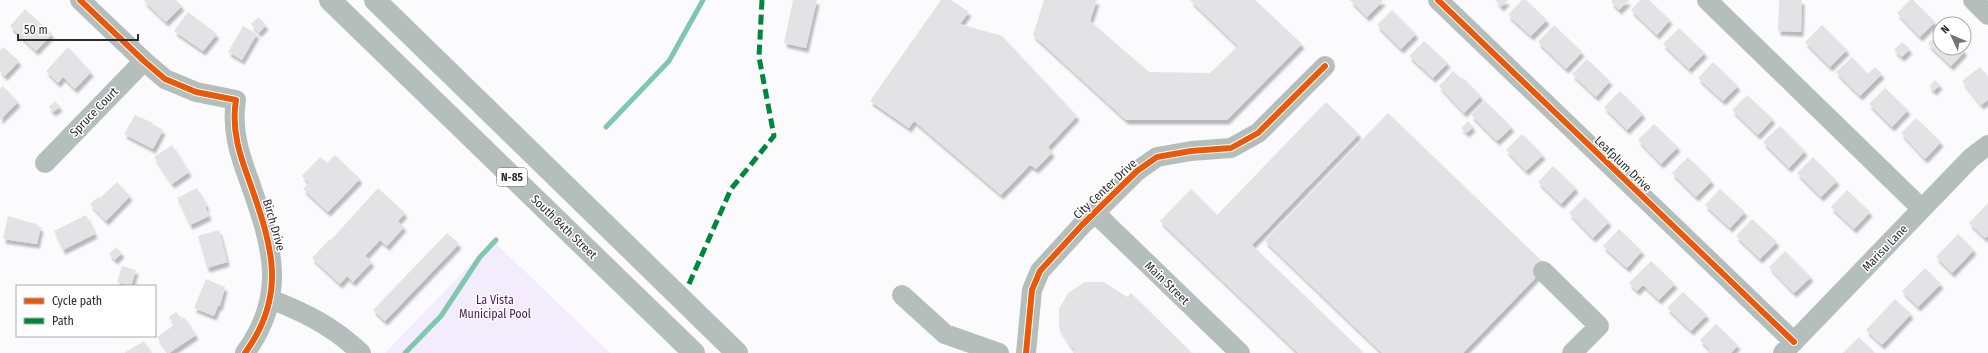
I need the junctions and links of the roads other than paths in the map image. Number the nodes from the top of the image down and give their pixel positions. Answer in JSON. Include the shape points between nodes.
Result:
{"nodes":[{"id":1,"x":80,"y":0,"type":"edge"},
{"id":2,"x":330,"y":0,"type":"edge"},
{"id":3,"x":375,"y":0,"type":"edge"},
{"id":4,"x":1438,"y":0,"type":"edge"},
{"id":5,"x":1973,"y":0,"type":"edge"},
{"id":6,"x":1716,"y":3,"type":"edge"},
{"id":7,"x":1988,"y":15,"type":"edge"},
{"id":8,"x":144,"y":61,"type":"junction"},
{"id":9,"x":1325,"y":66,"type":"dead end"},
{"id":10,"x":1988,"y":145,"type":"edge"},
{"id":11,"x":45,"y":163,"type":"dead end"},
{"id":12,"x":1922,"y":209,"type":"junction"},
{"id":13,"x":1094,"y":212,"type":"junction"},
{"id":14,"x":1543,"y":271,"type":"dead end"},
{"id":15,"x":902,"y":295,"type":"dead end"},
{"id":16,"x":270,"y":299,"type":"junction"},
{"id":17,"x":1788,"y":348,"type":"edge"},
{"id":18,"x":357,"y":352,"type":"edge"},
{"id":19,"x":245,"y":353,"type":"edge"},
{"id":20,"x":694,"y":353,"type":"edge"},
{"id":21,"x":737,"y":353,"type":"edge"},
{"id":22,"x":999,"y":353,"type":"edge"},
{"id":23,"x":1026,"y":353,"type":"edge"},
{"id":24,"x":1240,"y":353,"type":"edge"},
{"id":25,"x":1572,"y":353,"type":"edge"}],
"edges":[{"from":1,"to":8,"type":"street"},
{"from":2,"to":20,"type":"main road","name":"South 84th Street","number":"N-85"},
{"from":3,"to":21,"type":"main road","number":"N-85"},
{"from":4,"to":17,"type":"street","name":"Leafplum Drive"},
{"from":5,"to":7,"type":"street"},
{"from":6,"to":12,"type":"street"},
{"from":8,"to":11,"type":"street","name":"Spruce Court"},
{"from":8,"to":16,"type":"street","name":"Birch Drive","via":[[175,84],[196,92],[236,100],[234,115],[237,145],[272,254]]},
{"from":9,"to":13,"type":"street","name":"City Center Drive","via":[[1258,133],[1231,148],[1191,150],[1157,157],[1137,171]]},
{"from":10,"to":12,"type":"street","name":"Marisu Lane","via":[[1971,158]]},
{"from":12,"to":17,"type":"street","name":"Marisu Lane"},
{"from":13,"to":23,"type":"street","name":"City Center Drive","via":[[1050,259],[1035,281]]},
{"from":13,"to":24,"type":"street","name":"Main Street"},
{"from":14,"to":25,"type":"street","via":[[1599,326]]},
{"from":15,"to":22,"type":"street","via":[[945,334]]},
{"from":16,"to":18,"type":"street","via":[[316,318]]},
{"from":16,"to":19,"type":"street","name":"Birch Drive","via":[[260,328]]}]}
